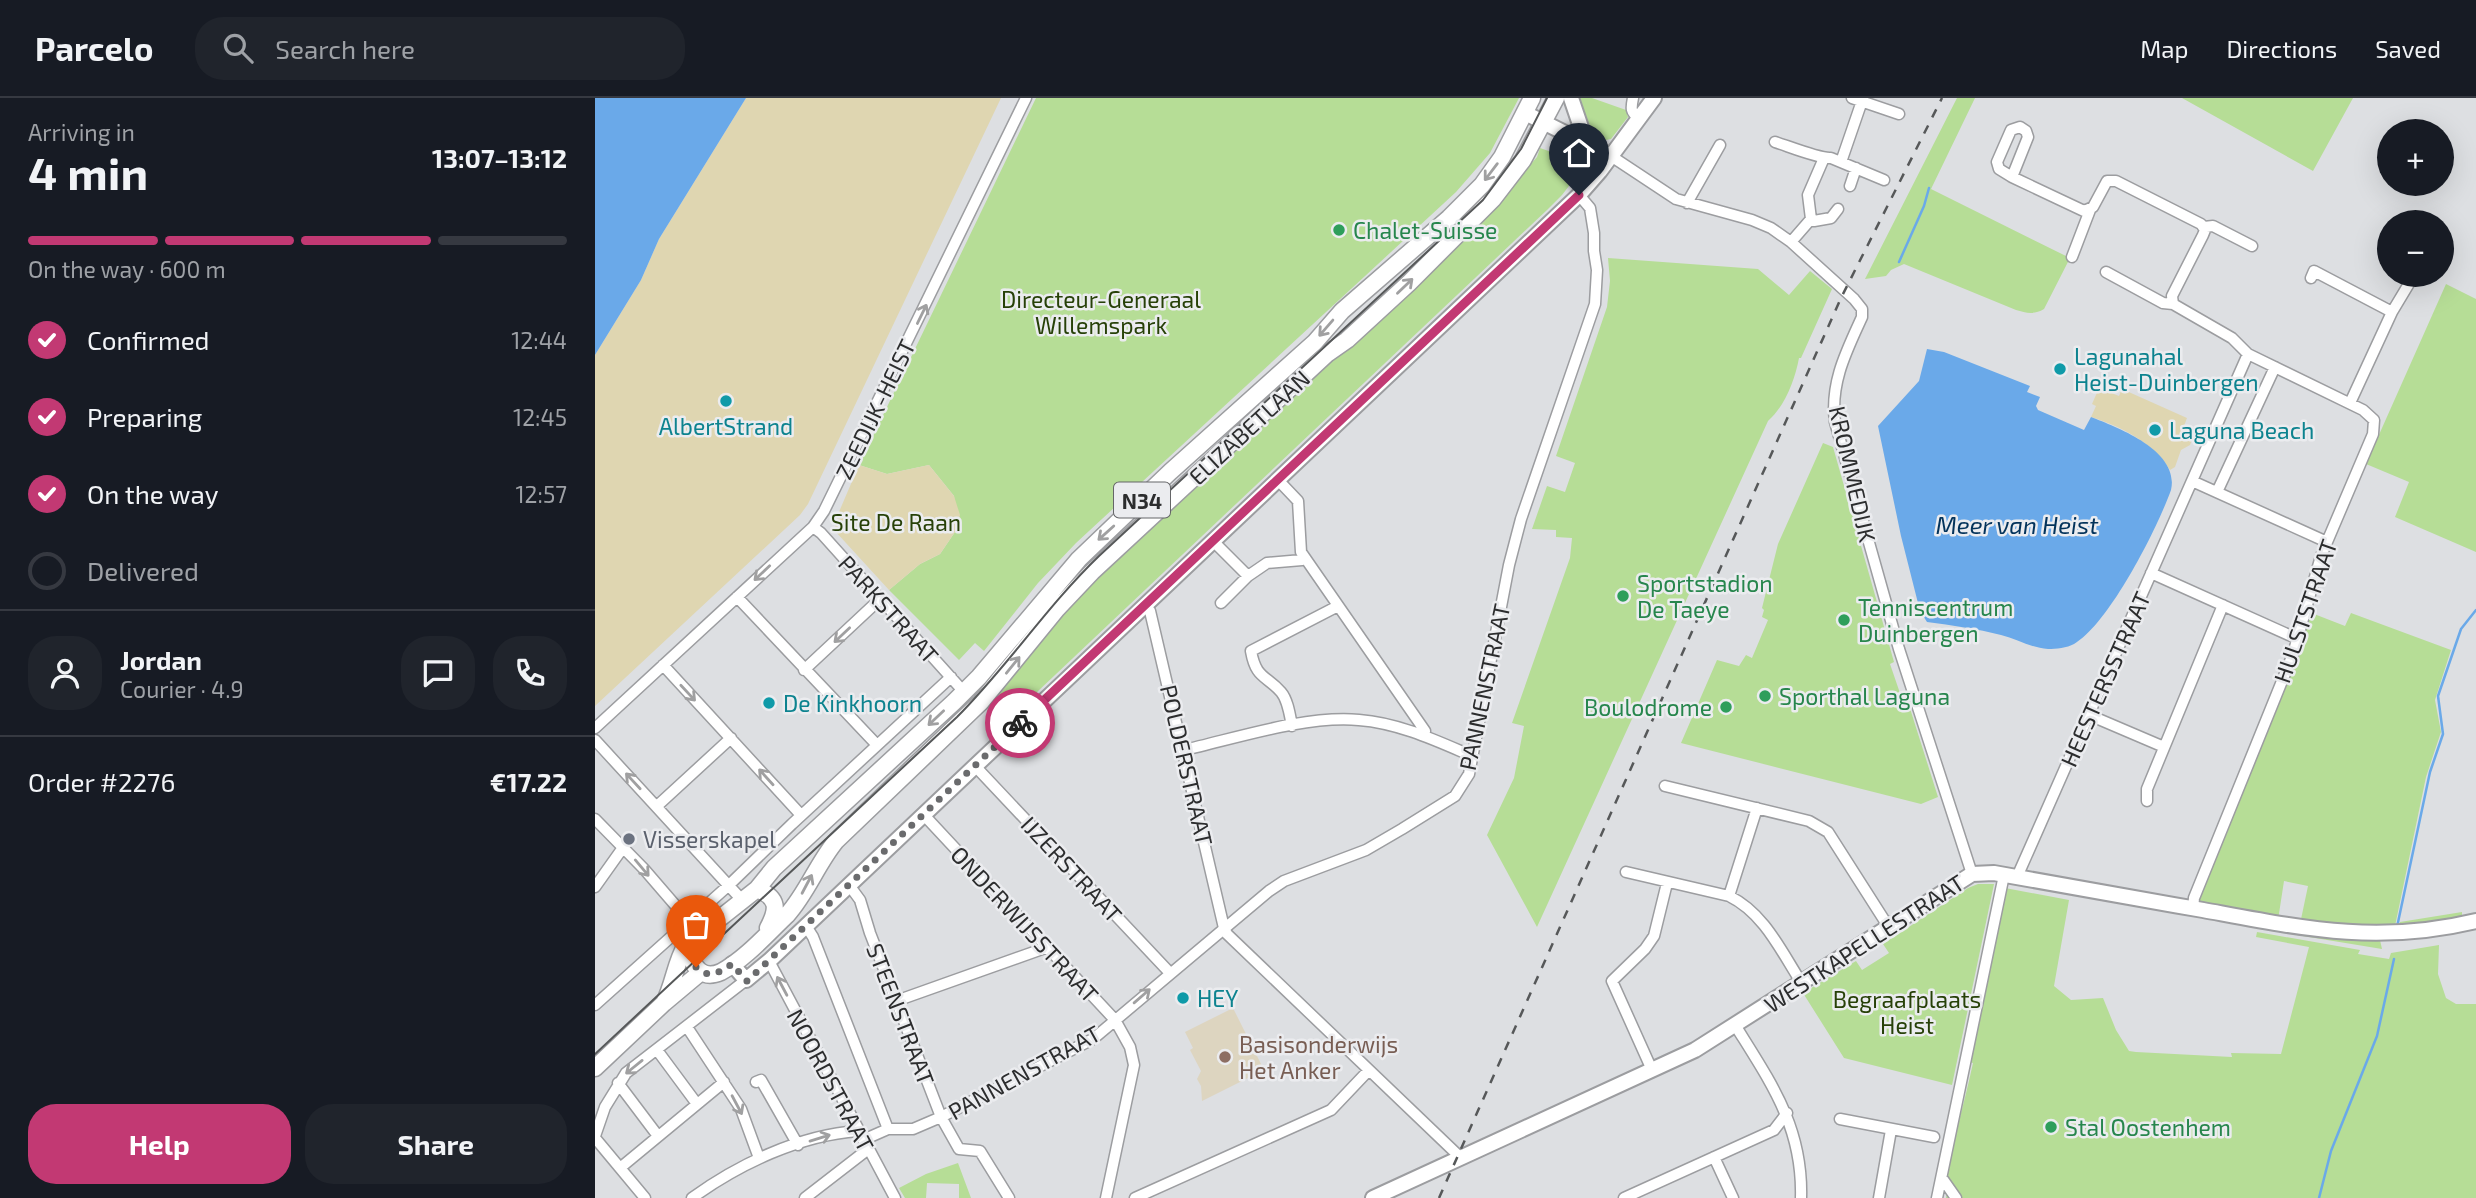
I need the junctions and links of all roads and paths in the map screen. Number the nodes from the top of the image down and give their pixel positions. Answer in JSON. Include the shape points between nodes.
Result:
{"nodes":[{"id":1,"x":1026,"y":98,"type":"edge"},
{"id":2,"x":1556,"y":98,"type":"edge"},
{"id":3,"x":1571,"y":98,"type":"edge"},
{"id":4,"x":1633,"y":98,"type":"edge"},
{"id":5,"x":1654,"y":98,"type":"edge"},
{"id":6,"x":1857,"y":100,"type":"edge"},
{"id":7,"x":1529,"y":106,"type":"edge"},
{"id":8,"x":1899,"y":114,"type":"dead end"},
{"id":9,"x":1639,"y":118,"type":"junction"},
{"id":10,"x":1545,"y":123,"type":"junction"},
{"id":11,"x":1586,"y":142,"type":"junction"},
{"id":12,"x":1775,"y":142,"type":"dead end"},
{"id":13,"x":1720,"y":145,"type":"dead end"},
{"id":14,"x":1611,"y":156,"type":"junction"},
{"id":15,"x":1824,"y":158,"type":"junction"},
{"id":16,"x":1841,"y":162,"type":"junction"},
{"id":17,"x":1856,"y":168,"type":"junction"},
{"id":18,"x":2012,"y":177,"type":"junction"},
{"id":19,"x":1884,"y":180,"type":"dead end"},
{"id":20,"x":1850,"y":186,"type":"dead end"},
{"id":21,"x":1579,"y":195,"type":"junction"},
{"id":22,"x":1687,"y":203,"type":"junction"},
{"id":23,"x":1838,"y":209,"type":"dead end"},
{"id":24,"x":2090,"y":210,"type":"junction"},
{"id":25,"x":1811,"y":219,"type":"junction"},
{"id":26,"x":2204,"y":227,"type":"junction"},
{"id":27,"x":1791,"y":242,"type":"junction"},
{"id":28,"x":2252,"y":246,"type":"dead end"},
{"id":29,"x":2072,"y":257,"type":"dead end"},
{"id":30,"x":2106,"y":272,"type":"dead end"},
{"id":31,"x":2311,"y":278,"type":"dead end"},
{"id":32,"x":2407,"y":287,"type":"edge"},
{"id":33,"x":2173,"y":304,"type":"junction"},
{"id":34,"x":2392,"y":312,"type":"junction"},
{"id":35,"x":2248,"y":354,"type":"junction"},
{"id":36,"x":2275,"y":367,"type":"junction"},
{"id":37,"x":2350,"y":403,"type":"junction"},
{"id":38,"x":1278,"y":480,"type":"junction"},
{"id":39,"x":2192,"y":481,"type":"junction"},
{"id":40,"x":2217,"y":492,"type":"junction"},
{"id":41,"x":813,"y":527,"type":"junction"},
{"id":42,"x":1213,"y":541,"type":"junction"},
{"id":43,"x":2327,"y":542,"type":"junction"},
{"id":44,"x":1305,"y":558,"type":"junction"},
{"id":45,"x":2151,"y":573,"type":"junction"},
{"id":46,"x":1248,"y":576,"type":"junction"},
{"id":47,"x":737,"y":597,"type":"junction"},
{"id":48,"x":880,"y":600,"type":"junction"},
{"id":49,"x":1221,"y":603,"type":"dead end"},
{"id":50,"x":2223,"y":605,"type":"junction"},
{"id":51,"x":1145,"y":606,"type":"junction"},
{"id":52,"x":1338,"y":606,"type":"junction"},
{"id":53,"x":2298,"y":639,"type":"junction"},
{"id":54,"x":663,"y":665,"type":"junction"},
{"id":55,"x":804,"y":670,"type":"junction"},
{"id":56,"x":951,"y":677,"type":"junction"},
{"id":57,"x":964,"y":692,"type":"junction"},
{"id":58,"x":2089,"y":715,"type":"junction"},
{"id":59,"x":1292,"y":726,"type":"junction"},
{"id":60,"x":595,"y":728,"type":"edge"},
{"id":61,"x":1424,"y":736,"type":"junction"},
{"id":62,"x":731,"y":738,"type":"junction"},
{"id":63,"x":595,"y":740,"type":"edge"},
{"id":64,"x":877,"y":745,"type":"junction"},
{"id":65,"x":2164,"y":747,"type":"junction"},
{"id":66,"x":1184,"y":750,"type":"junction"},
{"id":67,"x":1472,"y":756,"type":"junction"},
{"id":68,"x":975,"y":766,"type":"junction"},
{"id":69,"x":1665,"y":786,"type":"dead end"},
{"id":70,"x":2147,"y":801,"type":"dead end"},
{"id":71,"x":657,"y":806,"type":"junction"},
{"id":72,"x":1757,"y":808,"type":"junction"},
{"id":73,"x":923,"y":814,"type":"junction"},
{"id":74,"x":801,"y":815,"type":"junction"},
{"id":75,"x":595,"y":819,"type":"edge"},
{"id":76,"x":622,"y":849,"type":"junction"},
{"id":77,"x":1626,"y":872,"type":"dead end"},
{"id":78,"x":1972,"y":874,"type":"junction"},
{"id":79,"x":2011,"y":876,"type":"junction"},
{"id":80,"x":1667,"y":883,"type":"junction"},
{"id":81,"x":729,"y":885,"type":"junction"},
{"id":82,"x":849,"y":885,"type":"junction"},
{"id":83,"x":595,"y":887,"type":"edge"},
{"id":84,"x":757,"y":889,"type":"junction"},
{"id":85,"x":1729,"y":896,"type":"junction"},
{"id":86,"x":743,"y":900,"type":"junction"},
{"id":87,"x":2193,"y":909,"type":"junction"},
{"id":88,"x":688,"y":920,"type":"junction"},
{"id":89,"x":715,"y":921,"type":"junction"},
{"id":90,"x":2476,"y":921,"type":"edge"},
{"id":91,"x":806,"y":926,"type":"junction"},
{"id":92,"x":1888,"y":926,"type":"junction"},
{"id":93,"x":1224,"y":928,"type":"junction"},
{"id":94,"x":764,"y":936,"type":"junction"},
{"id":95,"x":1048,"y":947,"type":"junction"},
{"id":96,"x":769,"y":961,"type":"junction"},
{"id":97,"x":732,"y":964,"type":"junction"},
{"id":98,"x":701,"y":972,"type":"junction"},
{"id":99,"x":1170,"y":972,"type":"junction"},
{"id":100,"x":747,"y":981,"type":"junction"},
{"id":101,"x":1801,"y":982,"type":"junction"},
{"id":102,"x":896,"y":1001,"type":"junction"},
{"id":103,"x":664,"y":1003,"type":"junction"},
{"id":104,"x":595,"y":1005,"type":"edge"},
{"id":105,"x":1115,"y":1020,"type":"junction"},
{"id":106,"x":1735,"y":1025,"type":"junction"},
{"id":107,"x":687,"y":1027,"type":"junction"},
{"id":108,"x":657,"y":1049,"type":"junction"},
{"id":109,"x":595,"y":1068,"type":"edge"},
{"id":110,"x":1369,"y":1070,"type":"junction"},
{"id":111,"x":1652,"y":1070,"type":"junction"},
{"id":112,"x":724,"y":1082,"type":"junction"},
{"id":113,"x":618,"y":1083,"type":"junction"},
{"id":114,"x":756,"y":1083,"type":"dead end"},
{"id":115,"x":697,"y":1104,"type":"junction"},
{"id":116,"x":1787,"y":1113,"type":"junction"},
{"id":117,"x":941,"y":1117,"type":"junction"},
{"id":118,"x":1840,"y":1119,"type":"dead end"},
{"id":119,"x":888,"y":1129,"type":"junction"},
{"id":120,"x":1774,"y":1130,"type":"junction"},
{"id":121,"x":1891,"y":1130,"type":"junction"},
{"id":122,"x":658,"y":1136,"type":"junction"},
{"id":123,"x":595,"y":1137,"type":"edge"},
{"id":124,"x":1934,"y":1137,"type":"dead end"},
{"id":125,"x":1796,"y":1139,"type":"junction"},
{"id":126,"x":863,"y":1140,"type":"junction"},
{"id":127,"x":798,"y":1145,"type":"junction"},
{"id":128,"x":1460,"y":1157,"type":"junction"},
{"id":129,"x":1714,"y":1157,"type":"junction"},
{"id":130,"x":759,"y":1158,"type":"junction"},
{"id":131,"x":620,"y":1168,"type":"junction"},
{"id":132,"x":1942,"y":1178,"type":"junction"},
{"id":133,"x":645,"y":1198,"type":"edge"},
{"id":134,"x":692,"y":1198,"type":"edge"},
{"id":135,"x":805,"y":1198,"type":"edge"},
{"id":136,"x":895,"y":1198,"type":"edge"},
{"id":137,"x":1009,"y":1198,"type":"edge"},
{"id":138,"x":1106,"y":1198,"type":"edge"},
{"id":139,"x":1135,"y":1198,"type":"edge"},
{"id":140,"x":1373,"y":1198,"type":"edge"},
{"id":141,"x":1625,"y":1198,"type":"edge"},
{"id":142,"x":1733,"y":1198,"type":"edge"},
{"id":143,"x":1801,"y":1198,"type":"edge"},
{"id":144,"x":1879,"y":1198,"type":"edge"},
{"id":145,"x":1937,"y":1198,"type":"edge"},
{"id":146,"x":1956,"y":1198,"type":"edge"}],
"edges":[{"from":41,"to":1,"type":"street","name":"ZEEDIJK-HEIST","one_way":true,"via":[[859,444]]},
{"from":2,"to":10,"type":"main road","name":"ELIZABETLAAN","number":"N34"},
{"from":3,"to":11,"type":"street"},
{"from":4,"to":9,"type":"street","via":[[1630,108]]},
{"from":5,"to":9,"type":"street"},
{"from":6,"to":8,"type":"street"},
{"from":6,"to":16,"type":"street"},
{"from":7,"to":10,"type":"street","name":"KROMMEDIJK"},
{"from":7,"to":57,"type":"main road","name":"ELIZABETLAAN","number":"N34","one_way":true,"via":[[1494,169],[1468,200],[1342,311],[1086,553]]},
{"from":9,"to":14,"type":"street"},
{"from":10,"to":11,"type":"street","name":"KROMMEDIJK"},
{"from":94,"to":10,"type":"main road","name":"ELIZABETLAAN","number":"N34","one_way":true,"via":[[795,906],[836,841],[981,702],[1084,580],[1409,283],[1501,189]]},
{"from":11,"to":14,"type":"street","name":"KROMMEDIJK"},
{"from":12,"to":15,"type":"street"},
{"from":13,"to":22,"type":"street"},
{"from":14,"to":21,"type":"street"},
{"from":14,"to":22,"type":"street","name":"KROMMEDIJK"},
{"from":15,"to":16,"type":"street"},
{"from":15,"to":25,"type":"street","via":[[1808,195]]},
{"from":16,"to":17,"type":"street"},
{"from":17,"to":19,"type":"street"},
{"from":17,"to":20,"type":"street"},
{"from":18,"to":18,"type":"street","via":[[1999,169],[1997,162],[2011,130],[2020,127],[2028,137]]},
{"from":18,"to":24,"type":"street","via":[[2080,210]]},
{"from":21,"to":38,"type":"street"},
{"from":21,"to":67,"type":"street","name":"PANNENSTRAAT","via":[[1590,208],[1594,233],[1595,304],[1521,519]]},
{"from":22,"to":27,"type":"street","name":"KROMMEDIJK","via":[[1752,220]]},
{"from":23,"to":25,"type":"street","via":[[1831,218]]},
{"from":24,"to":26,"type":"street","via":[[2105,184],[2116,181]]},
{"from":24,"to":29,"type":"street"},
{"from":25,"to":27,"type":"street"},
{"from":26,"to":28,"type":"street","via":[[2213,226]]},
{"from":26,"to":33,"type":"street","via":[[2172,296]]},
{"from":27,"to":78,"type":"street","name":"KROMMEDIJK","via":[[1862,309],[1837,379],[1835,422],[1899,649]]},
{"from":30,"to":33,"type":"street"},
{"from":31,"to":34,"type":"street","via":[[2314,271]]},
{"from":32,"to":34,"type":"street"},
{"from":33,"to":35,"type":"street","via":[[2232,338]]},
{"from":34,"to":37,"type":"street"},
{"from":35,"to":36,"type":"street"},
{"from":35,"to":39,"type":"street","name":"HEESTERSSTRAAT"},
{"from":36,"to":37,"type":"street","name":"HULSTSTRAAT"},
{"from":36,"to":40,"type":"street"},
{"from":37,"to":43,"type":"street","name":"HULSTSTRAAT","via":[[2371,415],[2375,427]]},
{"from":38,"to":42,"type":"street"},
{"from":38,"to":44,"type":"street","via":[[1298,501],[1300,547]]},
{"from":39,"to":40,"type":"street"},
{"from":39,"to":45,"type":"street","name":"HEESTERSSTRAAT"},
{"from":40,"to":43,"type":"street"},
{"from":41,"to":47,"type":"street","name":"ZEEDIJK-HEIST","one_way":true},
{"from":41,"to":48,"type":"street","name":"PARKSTRAAT"},
{"from":42,"to":46,"type":"street"},
{"from":42,"to":51,"type":"street"},
{"from":43,"to":53,"type":"street","name":"HULSTSTRAAT"},
{"from":44,"to":46,"type":"street","via":[[1267,563]]},
{"from":44,"to":52,"type":"street"},
{"from":45,"to":50,"type":"street"},
{"from":45,"to":58,"type":"street","name":"HEESTERSSTRAAT"},
{"from":46,"to":49,"type":"street"},
{"from":47,"to":54,"type":"street","name":"ZEEDIJK-HEIST"},
{"from":47,"to":55,"type":"street"},
{"from":48,"to":55,"type":"street","one_way":true},
{"from":48,"to":56,"type":"street","name":"PARKSTRAAT"},
{"from":50,"to":53,"type":"street"},
{"from":50,"to":65,"type":"street"},
{"from":51,"to":66,"type":"street","name":"POLDERSTRAAT","via":[[1150,611]]},
{"from":51,"to":68,"type":"street"},
{"from":52,"to":59,"type":"street","via":[[1251,651],[1259,676],[1284,698]]},
{"from":52,"to":61,"type":"street","via":[[1425,731]]},
{"from":53,"to":87,"type":"street","name":"HULSTSTRAAT"},
{"from":54,"to":60,"type":"street","name":"ZEEDIJK-HEIST"},
{"from":54,"to":62,"type":"street","one_way":true},
{"from":55,"to":64,"type":"street"},
{"from":56,"to":57,"type":"street","name":"PARKSTRAAT"},
{"from":56,"to":64,"type":"street"},
{"from":57,"to":84,"type":"main road","name":"ELIZABETLAAN","number":"N34","one_way":true,"via":[[774,867]]},
{"from":58,"to":65,"type":"street"},
{"from":58,"to":79,"type":"street","name":"HEESTERSSTRAAT"},
{"from":59,"to":61,"type":"street","via":[[1360,720]]},
{"from":59,"to":66,"type":"street"},
{"from":61,"to":67,"type":"street"},
{"from":62,"to":71,"type":"street"},
{"from":74,"to":62,"type":"street","one_way":true},
{"from":71,"to":63,"type":"street","one_way":true},
{"from":64,"to":74,"type":"street"},
{"from":65,"to":70,"type":"street","via":[[2147,789]]},
{"from":66,"to":93,"type":"street","name":"POLDERSTRAAT"},
{"from":67,"to":93,"type":"street","name":"PANNENSTRAAT","via":[[1469,774],[1455,796],[1366,850],[1285,881]]},
{"from":68,"to":73,"type":"street"},
{"from":68,"to":99,"type":"street","name":"IJZERSTRAAT"},
{"from":69,"to":72,"type":"street"},
{"from":71,"to":81,"type":"street"},
{"from":72,"to":85,"type":"street"},
{"from":72,"to":92,"type":"street","via":[[1809,821],[1828,832]]},
{"from":73,"to":82,"type":"street"},
{"from":73,"to":95,"type":"street","name":"ONDERWIJSSTRAAT"},
{"from":74,"to":81,"type":"street"},
{"from":75,"to":76,"type":"street"},
{"from":76,"to":83,"type":"street"},
{"from":76,"to":88,"type":"street","one_way":true},
{"from":77,"to":80,"type":"street"},
{"from":78,"to":79,"type":"street","name":"WESTKAPELLESTRAAT"},
{"from":78,"to":92,"type":"street","name":"WESTKAPELLESTRAAT"},
{"from":79,"to":87,"type":"street","name":"WESTKAPELLESTRAAT"},
{"from":79,"to":132,"type":"street","name":"HEESTERSSTRAAT"},
{"from":80,"to":85,"type":"street"},
{"from":80,"to":111,"type":"street","via":[[1654,936],[1612,981]]},
{"from":81,"to":86,"type":"street"},
{"from":81,"to":88,"type":"street"},
{"from":82,"to":91,"type":"street"},
{"from":82,"to":102,"type":"street","name":"STEENSTRAAT","via":[[860,900]]},
{"from":84,"to":86,"type":"main road","name":"ELIZABETLAAN","number":"N34"},
{"from":84,"to":94,"type":"main road","via":[[776,907]]},
{"from":85,"to":101,"type":"street","via":[[1760,920]]},
{"from":86,"to":89,"type":"main road","name":"ELIZABETLAAN","number":"N34"},
{"from":87,"to":90,"type":"street","name":"WESTKAPELLESTRAAT","via":[[2356,934],[2418,932]]},
{"from":88,"to":104,"type":"street"},
{"from":89,"to":98,"type":"main road","name":"ELIZABETLAAN","number":"N34","via":[[693,950],[693,961]]},
{"from":89,"to":103,"type":"main road","name":"ELIZABETLAAN","number":"N34","via":[[681,952]]},
{"from":91,"to":96,"type":"street"},
{"from":91,"to":119,"type":"street"},
{"from":92,"to":101,"type":"street","name":"WESTKAPELLESTRAAT"},
{"from":93,"to":99,"type":"street","name":"PANNENSTRAAT"},
{"from":93,"to":110,"type":"street"},
{"from":94,"to":97,"type":"main road","name":"ELIZABETLAAN","number":"N34"},
{"from":95,"to":102,"type":"street"},
{"from":95,"to":105,"type":"street","name":"ONDERWIJSSTRAAT"},
{"from":96,"to":100,"type":"street"},
{"from":126,"to":96,"type":"street","name":"NOORDSTRAAT","one_way":true},
{"from":97,"to":98,"type":"main road","name":"ELIZABETLAAN","number":"N34","via":[[716,974]]},
{"from":97,"to":100,"type":"street"},
{"from":98,"to":103,"type":"main road","name":"ELIZABETLAAN","number":"N34"},
{"from":105,"to":99,"type":"street","name":"PANNENSTRAAT","one_way":true},
{"from":100,"to":107,"type":"street"},
{"from":101,"to":106,"type":"street","name":"WESTKAPELLESTRAAT"},
{"from":102,"to":117,"type":"street","name":"STEENSTRAAT"},
{"from":103,"to":109,"type":"main road","name":"ELIZABETLAAN","number":"N34"},
{"from":105,"to":117,"type":"street","name":"PANNENSTRAAT","via":[[1093,1039]]},
{"from":105,"to":138,"type":"street","name":"ONDERWIJSSTRAAT","via":[[1134,1065]]},
{"from":106,"to":111,"type":"street","name":"WESTKAPELLESTRAAT"},
{"from":106,"to":116,"type":"street"},
{"from":107,"to":108,"type":"street"},
{"from":107,"to":112,"type":"street"},
{"from":108,"to":113,"type":"street","one_way":true},
{"from":108,"to":115,"type":"street"},
{"from":110,"to":128,"type":"street"},
{"from":110,"to":139,"type":"street","via":[[1331,1110]]},
{"from":111,"to":128,"type":"street","name":"WESTKAPELLESTRAAT"},
{"from":112,"to":115,"type":"street"},
{"from":112,"to":130,"type":"street","one_way":true,"via":[[741,1110]]},
{"from":113,"to":122,"type":"street"},
{"from":113,"to":123,"type":"street"},
{"from":114,"to":127,"type":"street","via":[[761,1080]]},
{"from":115,"to":122,"type":"street"},
{"from":116,"to":120,"type":"street"},
{"from":116,"to":125,"type":"street"},
{"from":117,"to":119,"type":"street","name":"PANNENSTRAAT","via":[[913,1129]]},
{"from":117,"to":137,"type":"street","name":"STEENSTRAAT","via":[[959,1149],[980,1151]]},
{"from":118,"to":121,"type":"street"},
{"from":119,"to":126,"type":"street","name":"PANNENSTRAAT"},
{"from":120,"to":125,"type":"street"},
{"from":120,"to":129,"type":"street"},
{"from":121,"to":124,"type":"street"},
{"from":121,"to":144,"type":"street"},
{"from":122,"to":131,"type":"street"},
{"from":123,"to":131,"type":"street"},
{"from":125,"to":143,"type":"street"},
{"from":127,"to":126,"type":"street","name":"PANNENSTRAAT","one_way":true,"via":[[838,1133]]},
{"from":126,"to":135,"type":"street"},
{"from":126,"to":136,"type":"street","name":"NOORDSTRAAT"},
{"from":127,"to":130,"type":"street","name":"PANNENSTRAAT"},
{"from":128,"to":140,"type":"street","name":"WESTKAPELLESTRAAT"},
{"from":129,"to":141,"type":"street"},
{"from":129,"to":142,"type":"street"},
{"from":130,"to":134,"type":"street","name":"PANNENSTRAAT"},
{"from":131,"to":133,"type":"street"},
{"from":132,"to":145,"type":"street","name":"HEESTERSSTRAAT"},
{"from":132,"to":146,"type":"street"}]}
